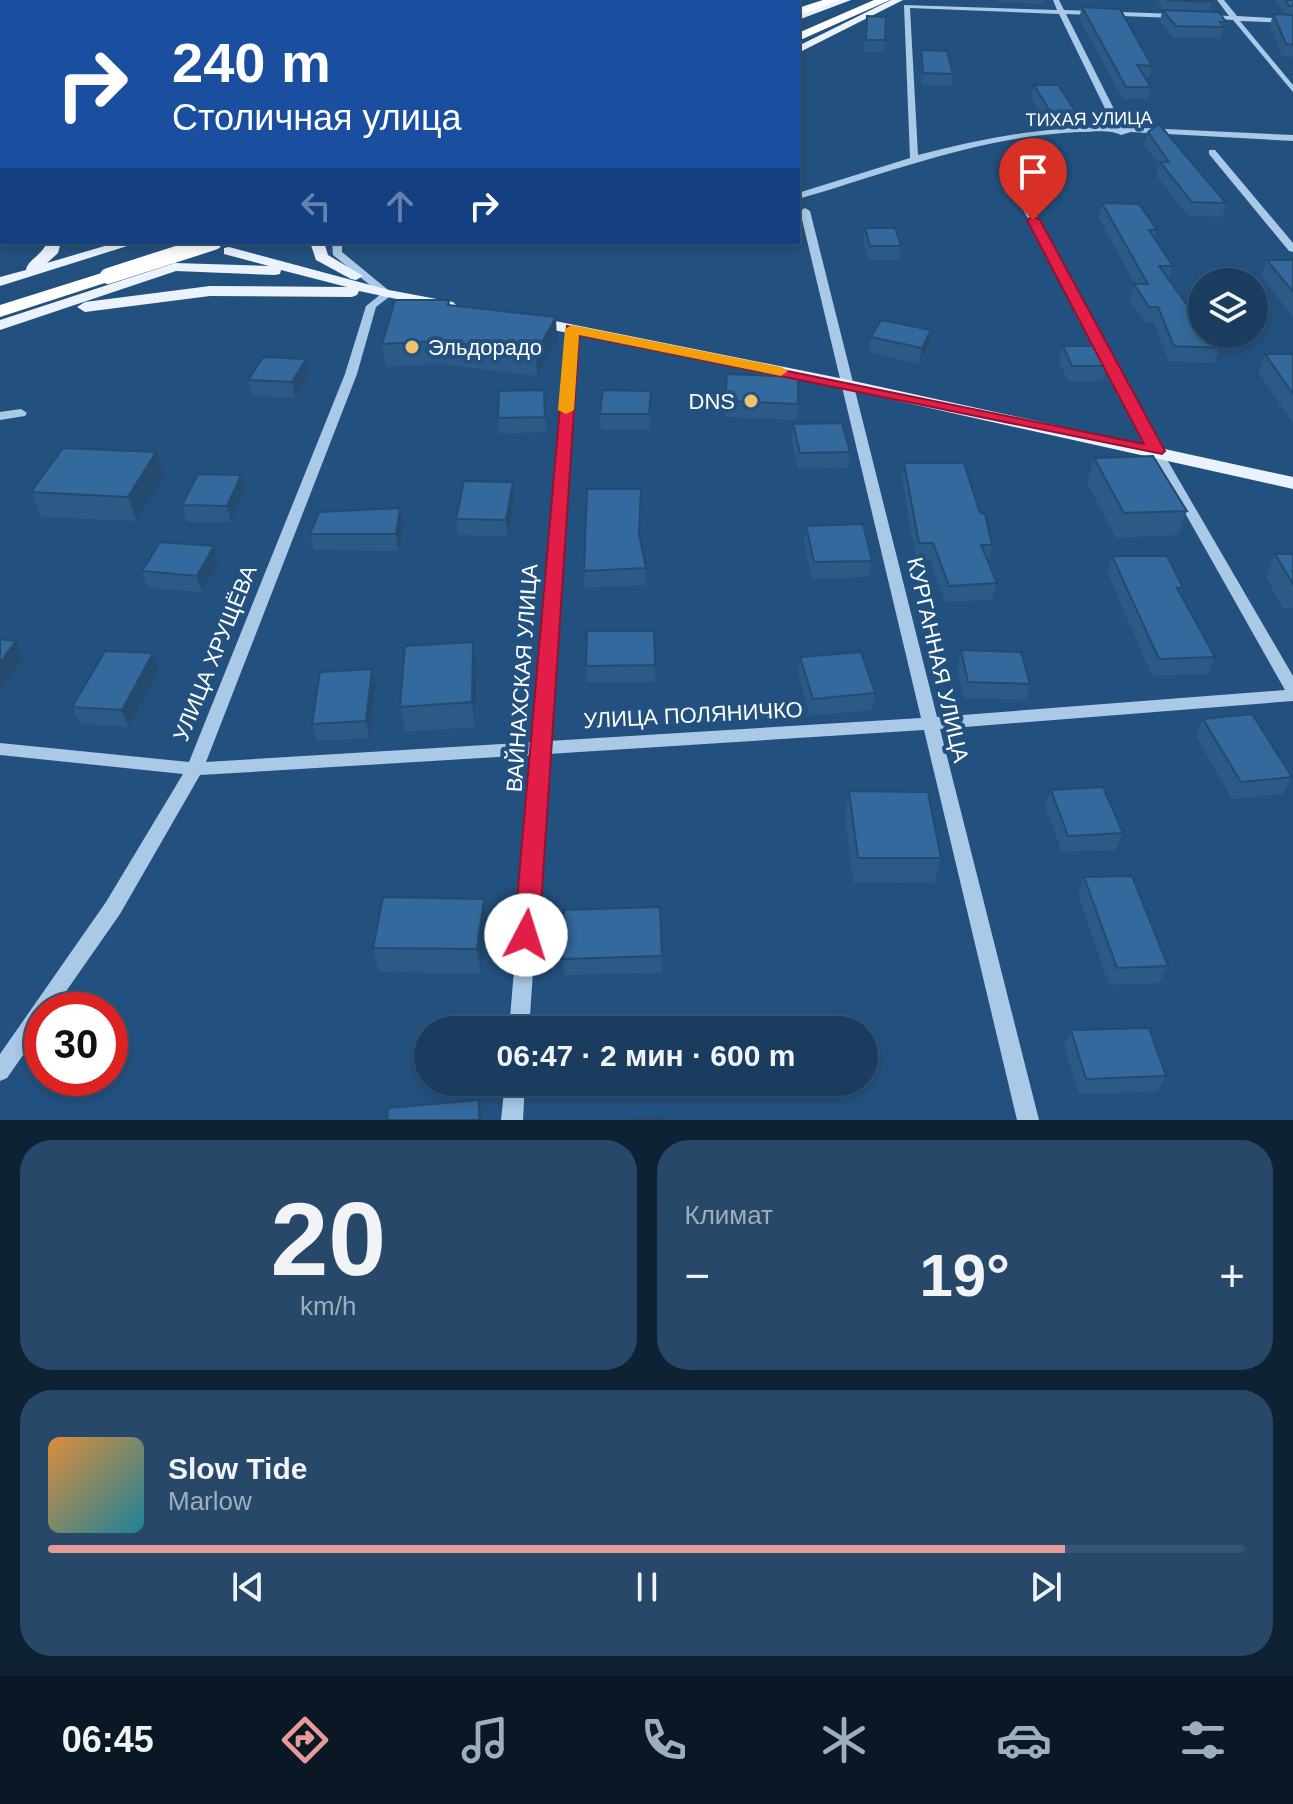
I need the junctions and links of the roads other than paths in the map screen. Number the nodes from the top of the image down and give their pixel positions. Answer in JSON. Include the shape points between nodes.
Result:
{"nodes":[{"id":1,"x":834,"y":0,"type":"edge"},
{"id":2,"x":846,"y":0,"type":"edge"},
{"id":3,"x":858,"y":0,"type":"edge"},
{"id":4,"x":884,"y":0,"type":"edge"},
{"id":5,"x":1056,"y":0,"type":"edge"},
{"id":6,"x":1220,"y":0,"type":"edge"},
{"id":7,"x":902,"y":3,"type":"edge"},
{"id":8,"x":1061,"y":12,"type":"junction"},
{"id":9,"x":800,"y":13,"type":"edge"},
{"id":10,"x":800,"y":13,"type":"edge"},
{"id":11,"x":1187,"y":16,"type":"edge"},
{"id":12,"x":1202,"y":17,"type":"edge"},
{"id":13,"x":1234,"y":18,"type":"junction"},
{"id":14,"x":1293,"y":21,"type":"edge"},
{"id":15,"x":800,"y":25,"type":"edge"},
{"id":16,"x":800,"y":36,"type":"edge"},
{"id":17,"x":800,"y":49,"type":"edge"},
{"id":18,"x":1293,"y":90,"type":"edge"},
{"id":19,"x":1121,"y":132,"type":"junction"},
{"id":20,"x":1293,"y":138,"type":"edge"},
{"id":21,"x":1212,"y":152,"type":"dead end"},
{"id":22,"x":914,"y":159,"type":"junction"},
{"id":23,"x":1020,"y":194,"type":"dead end"},
{"id":24,"x":802,"y":204,"type":"edge"},
{"id":25,"x":53,"y":244,"type":"edge"},
{"id":26,"x":130,"y":244,"type":"edge"},
{"id":27,"x":136,"y":244,"type":"edge"},
{"id":28,"x":161,"y":244,"type":"edge"},
{"id":29,"x":318,"y":244,"type":"edge"},
{"id":30,"x":337,"y":244,"type":"edge"},
{"id":31,"x":227,"y":245,"type":"edge"},
{"id":32,"x":1293,"y":249,"type":"edge"},
{"id":33,"x":175,"y":267,"type":"junction"},
{"id":34,"x":102,"y":270,"type":"junction"},
{"id":35,"x":2,"y":285,"type":"edge"},
{"id":36,"x":359,"y":286,"type":"junction"},
{"id":37,"x":388,"y":294,"type":"junction"},
{"id":38,"x":464,"y":309,"type":"edge"},
{"id":39,"x":0,"y":311,"type":"edge"},
{"id":40,"x":28,"y":315,"type":"junction"},
{"id":41,"x":510,"y":318,"type":"edge"},
{"id":42,"x":0,"y":325,"type":"edge"},
{"id":43,"x":572,"y":329,"type":"junction"},
{"id":44,"x":849,"y":385,"type":"junction"},
{"id":45,"x":21,"y":413,"type":"dead end"},
{"id":46,"x":0,"y":416,"type":"edge"},
{"id":47,"x":1156,"y":451,"type":"junction"},
{"id":48,"x":1293,"y":483,"type":"edge"},
{"id":49,"x":1293,"y":692,"type":"edge"},
{"id":50,"x":930,"y":724,"type":"junction"},
{"id":51,"x":542,"y":745,"type":"junction"},
{"id":52,"x":0,"y":749,"type":"edge"},
{"id":53,"x":195,"y":769,"type":"junction"},
{"id":54,"x":55,"y":992,"type":"edge"},
{"id":55,"x":520,"y":1016,"type":"edge"},
{"id":56,"x":24,"y":1036,"type":"edge"},
{"id":57,"x":0,"y":1071,"type":"edge"},
{"id":58,"x":514,"y":1096,"type":"edge"},
{"id":59,"x":512,"y":1120,"type":"edge"},
{"id":60,"x":1028,"y":1120,"type":"edge"}],
"edges":[{"from":1,"to":9,"type":"highway"},
{"from":2,"to":10,"type":"main road"},
{"from":3,"to":15,"type":"highway"},
{"from":4,"to":16,"type":"highway"},
{"from":5,"to":8,"type":"street"},
{"from":6,"to":13,"type":"street"},
{"from":7,"to":8,"type":"street"},
{"from":7,"to":17,"type":"main road"},
{"from":7,"to":22,"type":"street"},
{"from":8,"to":11,"type":"street"},
{"from":8,"to":19,"type":"street"},
{"from":12,"to":13,"type":"street"},
{"from":13,"to":14,"type":"street"},
{"from":13,"to":18,"type":"street"},
{"from":19,"to":20,"type":"street","name":"ТИХАЯ УЛИЦА"},
{"from":19,"to":22,"type":"street","name":"ТИХАЯ УЛИЦА","via":[[1036,133]]},
{"from":21,"to":32,"type":"street"},
{"from":22,"to":24,"type":"street","name":"ТИХАЯ УЛИЦА"},
{"from":23,"to":47,"type":"street"},
{"from":24,"to":44,"type":"street","name":"КУРГАННАЯ УЛИЦА"},
{"from":25,"to":35,"type":"main road","via":[[38,265]]},
{"from":26,"to":35,"type":"main road"},
{"from":27,"to":33,"type":"main road","via":[[135,254],[142,261]]},
{"from":28,"to":34,"type":"highway"},
{"from":29,"to":37,"type":"main road","via":[[321,257]]},
{"from":30,"to":37,"type":"street","via":[[337,253]]},
{"from":31,"to":33,"type":"main road","via":[[206,262]]},
{"from":31,"to":34,"type":"highway","bridge":true},
{"from":31,"to":36,"type":"main road"},
{"from":33,"to":36,"type":"main road","via":[[270,271]]},
{"from":33,"to":40,"type":"main road"},
{"from":34,"to":35,"type":"highway"},
{"from":34,"to":39,"type":"highway"},
{"from":36,"to":37,"type":"main road"},
{"from":37,"to":38,"type":"main road"},
{"from":37,"to":40,"type":"main road","via":[[210,291]]},
{"from":37,"to":53,"type":"street","name":"УЛИЦА ХРУЩЁВА","via":[[371,306],[351,374]]},
{"from":40,"to":42,"type":"main road"},
{"from":41,"to":43,"type":"main road"},
{"from":43,"to":44,"type":"main road"},
{"from":43,"to":51,"type":"street","name":"ВАЙНАХСКАЯ УЛИЦА"},
{"from":44,"to":47,"type":"main road"},
{"from":44,"to":50,"type":"street","name":"КУРГАННАЯ УЛИЦА"},
{"from":45,"to":46,"type":"street"},
{"from":47,"to":48,"type":"main road"},
{"from":47,"to":49,"type":"street"},
{"from":49,"to":50,"type":"street","name":"УЛИЦА ПОЛЯНИЧКО"},
{"from":50,"to":51,"type":"street","name":"УЛИЦА ПОЛЯНИЧКО"},
{"from":50,"to":60,"type":"street","name":"КУРГАННАЯ УЛИЦА"},
{"from":51,"to":53,"type":"street","name":"УЛИЦА ПОЛЯНИЧКО"},
{"from":51,"to":55,"type":"street","name":"ВАЙНАХСКАЯ УЛИЦА"},
{"from":52,"to":53,"type":"street","name":"УЛИЦА ПОЛЯНИЧКО"},
{"from":53,"to":54,"type":"street","name":"УЛИЦА ХРУЩЁВА","via":[[113,908]]},
{"from":56,"to":57,"type":"street","name":"УЛИЦА ХРУЩЁВА"},
{"from":58,"to":59,"type":"street"}]}
